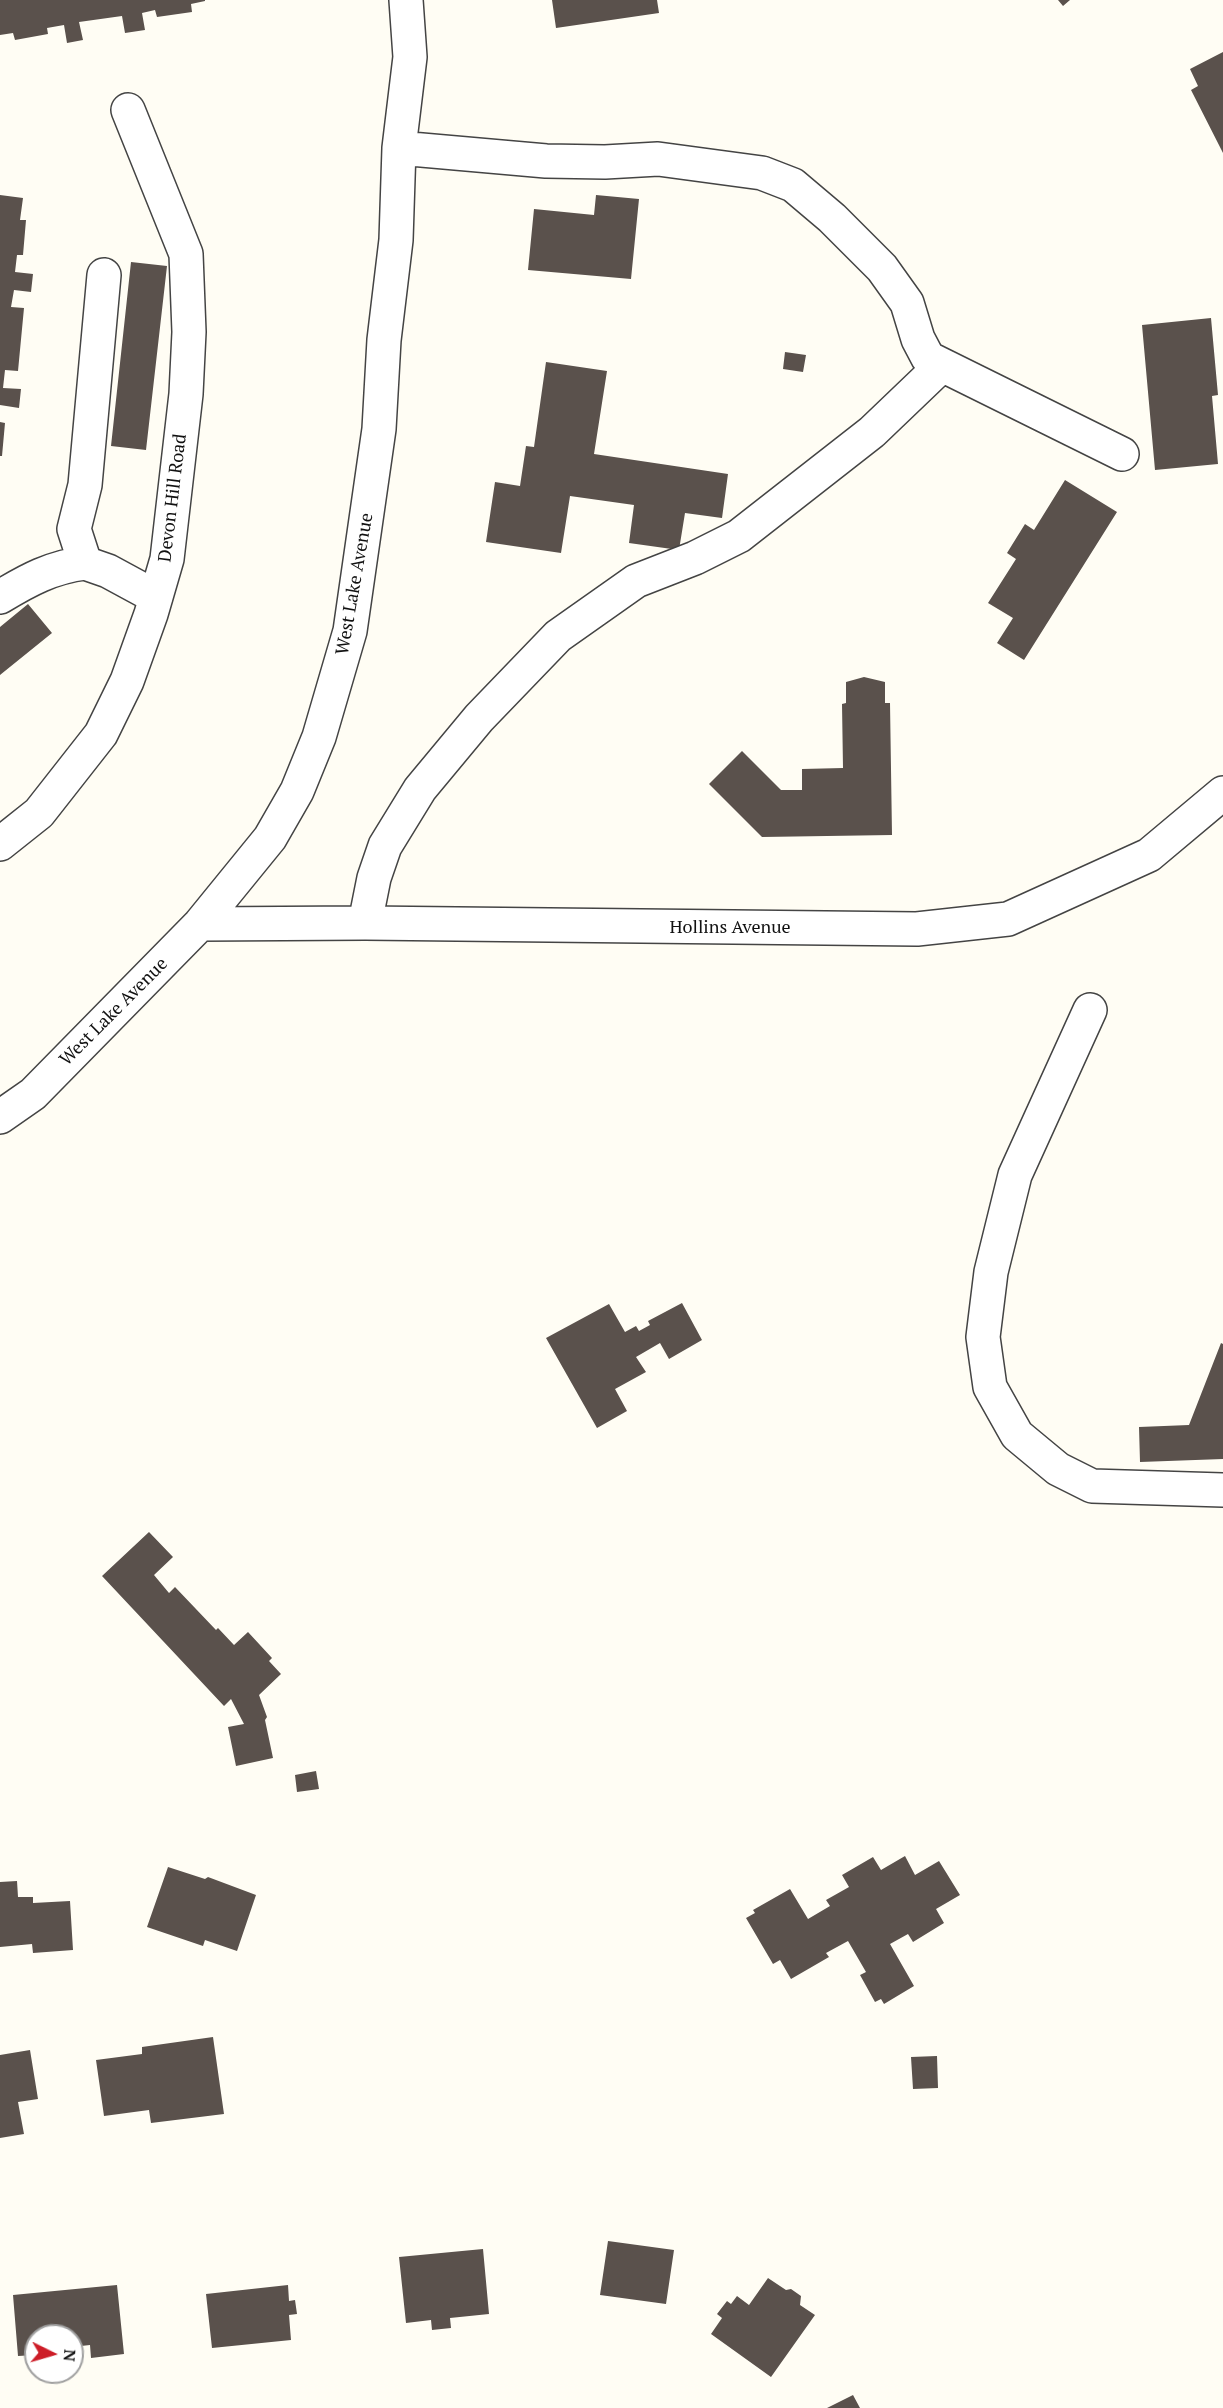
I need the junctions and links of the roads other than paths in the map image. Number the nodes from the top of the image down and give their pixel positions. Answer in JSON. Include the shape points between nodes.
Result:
{"nodes":[{"id":1,"x":406,"y":0,"type":"edge"},
{"id":2,"x":128,"y":110,"type":"dead end"},
{"id":3,"x":399,"y":148,"type":"junction"},
{"id":4,"x":104,"y":275,"type":"dead end"},
{"id":5,"x":942,"y":365,"type":"junction"},
{"id":6,"x":1122,"y":454,"type":"dead end"},
{"id":7,"x":85,"y":564,"type":"junction"},
{"id":8,"x":0,"y":597,"type":"edge"},
{"id":9,"x":156,"y":597,"type":"junction"},
{"id":10,"x":1223,"y":793,"type":"edge"},
{"id":11,"x":0,"y":844,"type":"edge"},
{"id":12,"x":366,"y":923,"type":"junction"},
{"id":13,"x":200,"y":924,"type":"junction"},
{"id":14,"x":1090,"y":1010,"type":"dead end"},
{"id":15,"x":0,"y":1117,"type":"edge"},
{"id":16,"x":1223,"y":1490,"type":"edge"}],
"edges":[{"from":1,"to":3,"type":"street","name":"West Lake Avenue","via":[[410,57]]},
{"from":2,"to":9,"type":"street","name":"Devon Hill Road","via":[[186,254],[186,394],[167,559]]},
{"from":3,"to":5,"type":"street","via":[[546,161],[658,159],[762,173],[793,185],[882,268],[907,303],[928,358]]},
{"from":3,"to":13,"type":"street","name":"West Lake Avenue","via":[[396,240],[379,429],[350,632],[319,737],[297,791],[270,838]]},
{"from":4,"to":7,"type":"street","via":[[85,485],[74,529]]},
{"from":5,"to":6,"type":"street"},
{"from":5,"to":12,"type":"street","via":[[872,432],[739,536],[636,581],[558,636],[479,718],[420,789],[385,846],[374,878]]},
{"from":7,"to":8,"type":"street","via":[[64,566],[34,577]]},
{"from":7,"to":9,"type":"street","via":[[108,571]]},
{"from":9,"to":11,"type":"street","name":"Devon Hill Road","via":[[127,681],[101,734],[39,813]]},
{"from":10,"to":12,"type":"street","name":"Hollins Avenue","via":[[1149,855],[1008,919],[916,929]]},
{"from":12,"to":13,"type":"street","name":"Hollins Avenue"},
{"from":13,"to":15,"type":"street","name":"West Lake Avenue","via":[[33,1094]]},
{"from":14,"to":16,"type":"street","via":[[1016,1174],[991,1272],[983,1337],[990,1387],[1017,1435],[1059,1469],[1092,1486]]}]}
